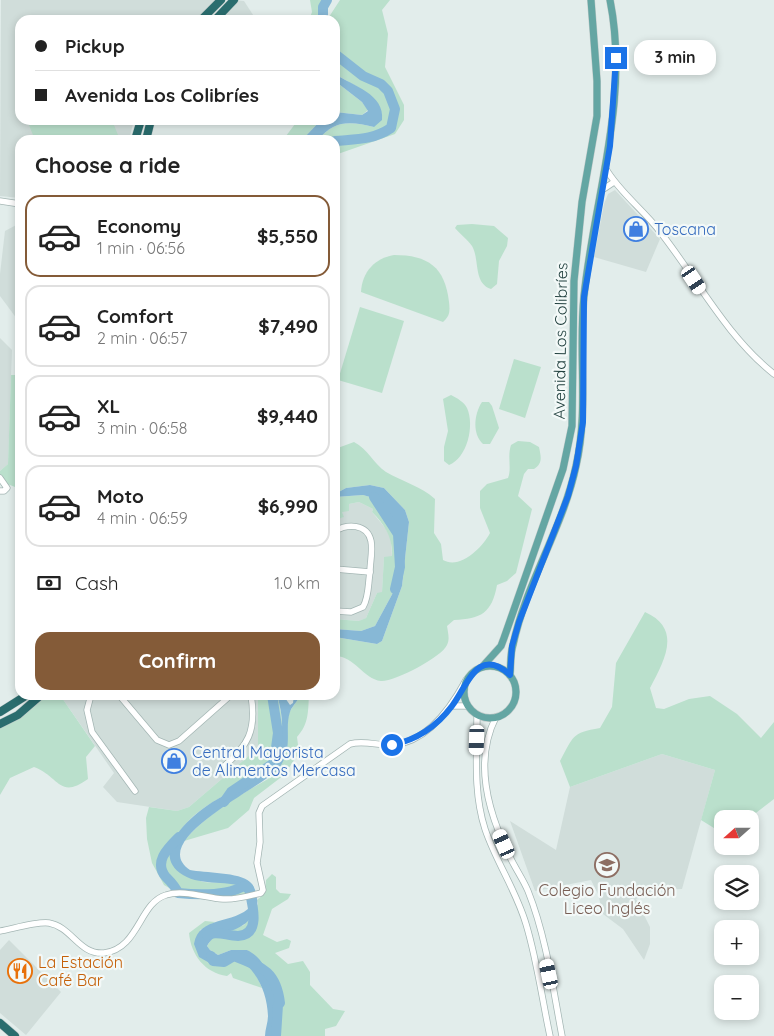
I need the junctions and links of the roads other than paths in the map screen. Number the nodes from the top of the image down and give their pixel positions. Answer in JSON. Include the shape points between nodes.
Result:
{"nodes":[{"id":1,"x":221,"y":0,"type":"edge"},
{"id":2,"x":234,"y":0,"type":"edge"},
{"id":3,"x":591,"y":0,"type":"edge"},
{"id":4,"x":610,"y":0,"type":"edge"},
{"id":5,"x":206,"y":15,"type":"edge"},
{"id":6,"x":220,"y":15,"type":"edge"},
{"id":7,"x":606,"y":169,"type":"junction"},
{"id":8,"x":614,"y":182,"type":"junction"},
{"id":9,"x":602,"y":190,"type":"junction"},
{"id":10,"x":0,"y":201,"type":"edge"},
{"id":11,"x":15,"y":203,"type":"edge"},
{"id":12,"x":577,"y":245,"type":"junction"},
{"id":13,"x":591,"y":249,"type":"junction"},
{"id":14,"x":774,"y":374,"type":"edge"},
{"id":15,"x":0,"y":478,"type":"edge"},
{"id":16,"x":0,"y":491,"type":"edge"},
{"id":17,"x":340,"y":528,"type":"edge"},
{"id":18,"x":340,"y":569,"type":"edge"},
{"id":19,"x":370,"y":572,"type":"junction"},
{"id":20,"x":340,"y":612,"type":"edge"},
{"id":21,"x":483,"y":666,"type":"junction"},
{"id":22,"x":510,"y":675,"type":"junction"},
{"id":23,"x":466,"y":680,"type":"junction"},
{"id":24,"x":19,"y":700,"type":"edge"},
{"id":25,"x":35,"y":700,"type":"edge"},
{"id":26,"x":90,"y":700,"type":"edge"},
{"id":27,"x":122,"y":700,"type":"edge"},
{"id":28,"x":225,"y":700,"type":"edge"},
{"id":29,"x":251,"y":700,"type":"edge"},
{"id":30,"x":452,"y":706,"type":"junction"},
{"id":31,"x":467,"y":706,"type":"junction"},
{"id":32,"x":0,"y":712,"type":"edge"},
{"id":33,"x":477,"y":715,"type":"junction"},
{"id":34,"x":496,"y":717,"type":"junction"},
{"id":35,"x":0,"y":724,"type":"edge"},
{"id":36,"x":222,"y":768,"type":"dead end"},
{"id":37,"x":135,"y":791,"type":"dead end"},
{"id":38,"x":0,"y":931,"type":"edge"},
{"id":39,"x":0,"y":1023,"type":"edge"},
{"id":40,"x":15,"y":1036,"type":"edge"},
{"id":41,"x":550,"y":1036,"type":"edge"},
{"id":42,"x":562,"y":1036,"type":"edge"}],
"edges":[{"from":1,"to":5,"type":"highway"},
{"from":2,"to":6,"type":"highway"},
{"from":3,"to":12,"type":"main road","name":"Avenida Los Colibríes","via":[[597,116]]},
{"from":4,"to":7,"type":"main road","name":"Avenida Los Colibríes","via":[[616,58]]},
{"from":7,"to":8,"type":"street"},
{"from":7,"to":9,"type":"main road","name":"Avenida Los Colibríes"},
{"from":8,"to":9,"type":"street"},
{"from":8,"to":14,"type":"street","via":[[661,232],[704,296]]},
{"from":9,"to":13,"type":"main road","name":"Avenida Los Colibríes"},
{"from":10,"to":11,"type":"street"},
{"from":12,"to":13,"type":"main road"},
{"from":12,"to":21,"type":"main road","name":"Avenida Los Colibríes","via":[[572,310],[572,426],[563,469],[501,646]]},
{"from":13,"to":22,"type":"main road","name":"Avenida Los Colibríes","via":[[584,297],[583,422],[576,466],[568,496],[519,622],[512,646]]},
{"from":15,"to":16,"type":"street","via":[[7,488]]},
{"from":17,"to":19,"type":"street","via":[[354,526],[369,536],[372,550]]},
{"from":18,"to":19,"type":"street"},
{"from":19,"to":20,"type":"street","via":[[363,608]]},
{"from":21,"to":22,"type":"main road","via":[[497,667]]},
{"from":21,"to":23,"type":"main road"},
{"from":22,"to":34,"type":"main road","via":[[514,681],[515,696],[509,710]]},
{"from":23,"to":30,"type":"street"},
{"from":23,"to":31,"type":"main road","via":[[464,698]]},
{"from":24,"to":32,"type":"highway"},
{"from":25,"to":35,"type":"highway","via":[[18,715]]},
{"from":26,"to":37,"type":"street","via":[[87,710],[92,732]]},
{"from":27,"to":28,"type":"street","via":[[157,740],[169,745],[179,741]]},
{"from":29,"to":36,"type":"street","via":[[250,736],[242,750]]},
{"from":30,"to":31,"type":"street"},
{"from":30,"to":38,"type":"street","via":[[421,735],[400,743],[361,741],[350,744],[262,806],[257,862],[263,890],[260,893],[225,900],[178,893],[166,895],[155,901],[135,934],[117,949],[106,953],[88,951],[62,928],[47,923]]},
{"from":31,"to":33,"type":"main road"},
{"from":33,"to":34,"type":"main road"},
{"from":33,"to":41,"type":"street","via":[[479,802],[494,851],[512,884],[526,925]]},
{"from":34,"to":42,"type":"street","via":[[486,755],[488,797],[495,824],[533,906]]},
{"from":39,"to":40,"type":"highway"}]}
